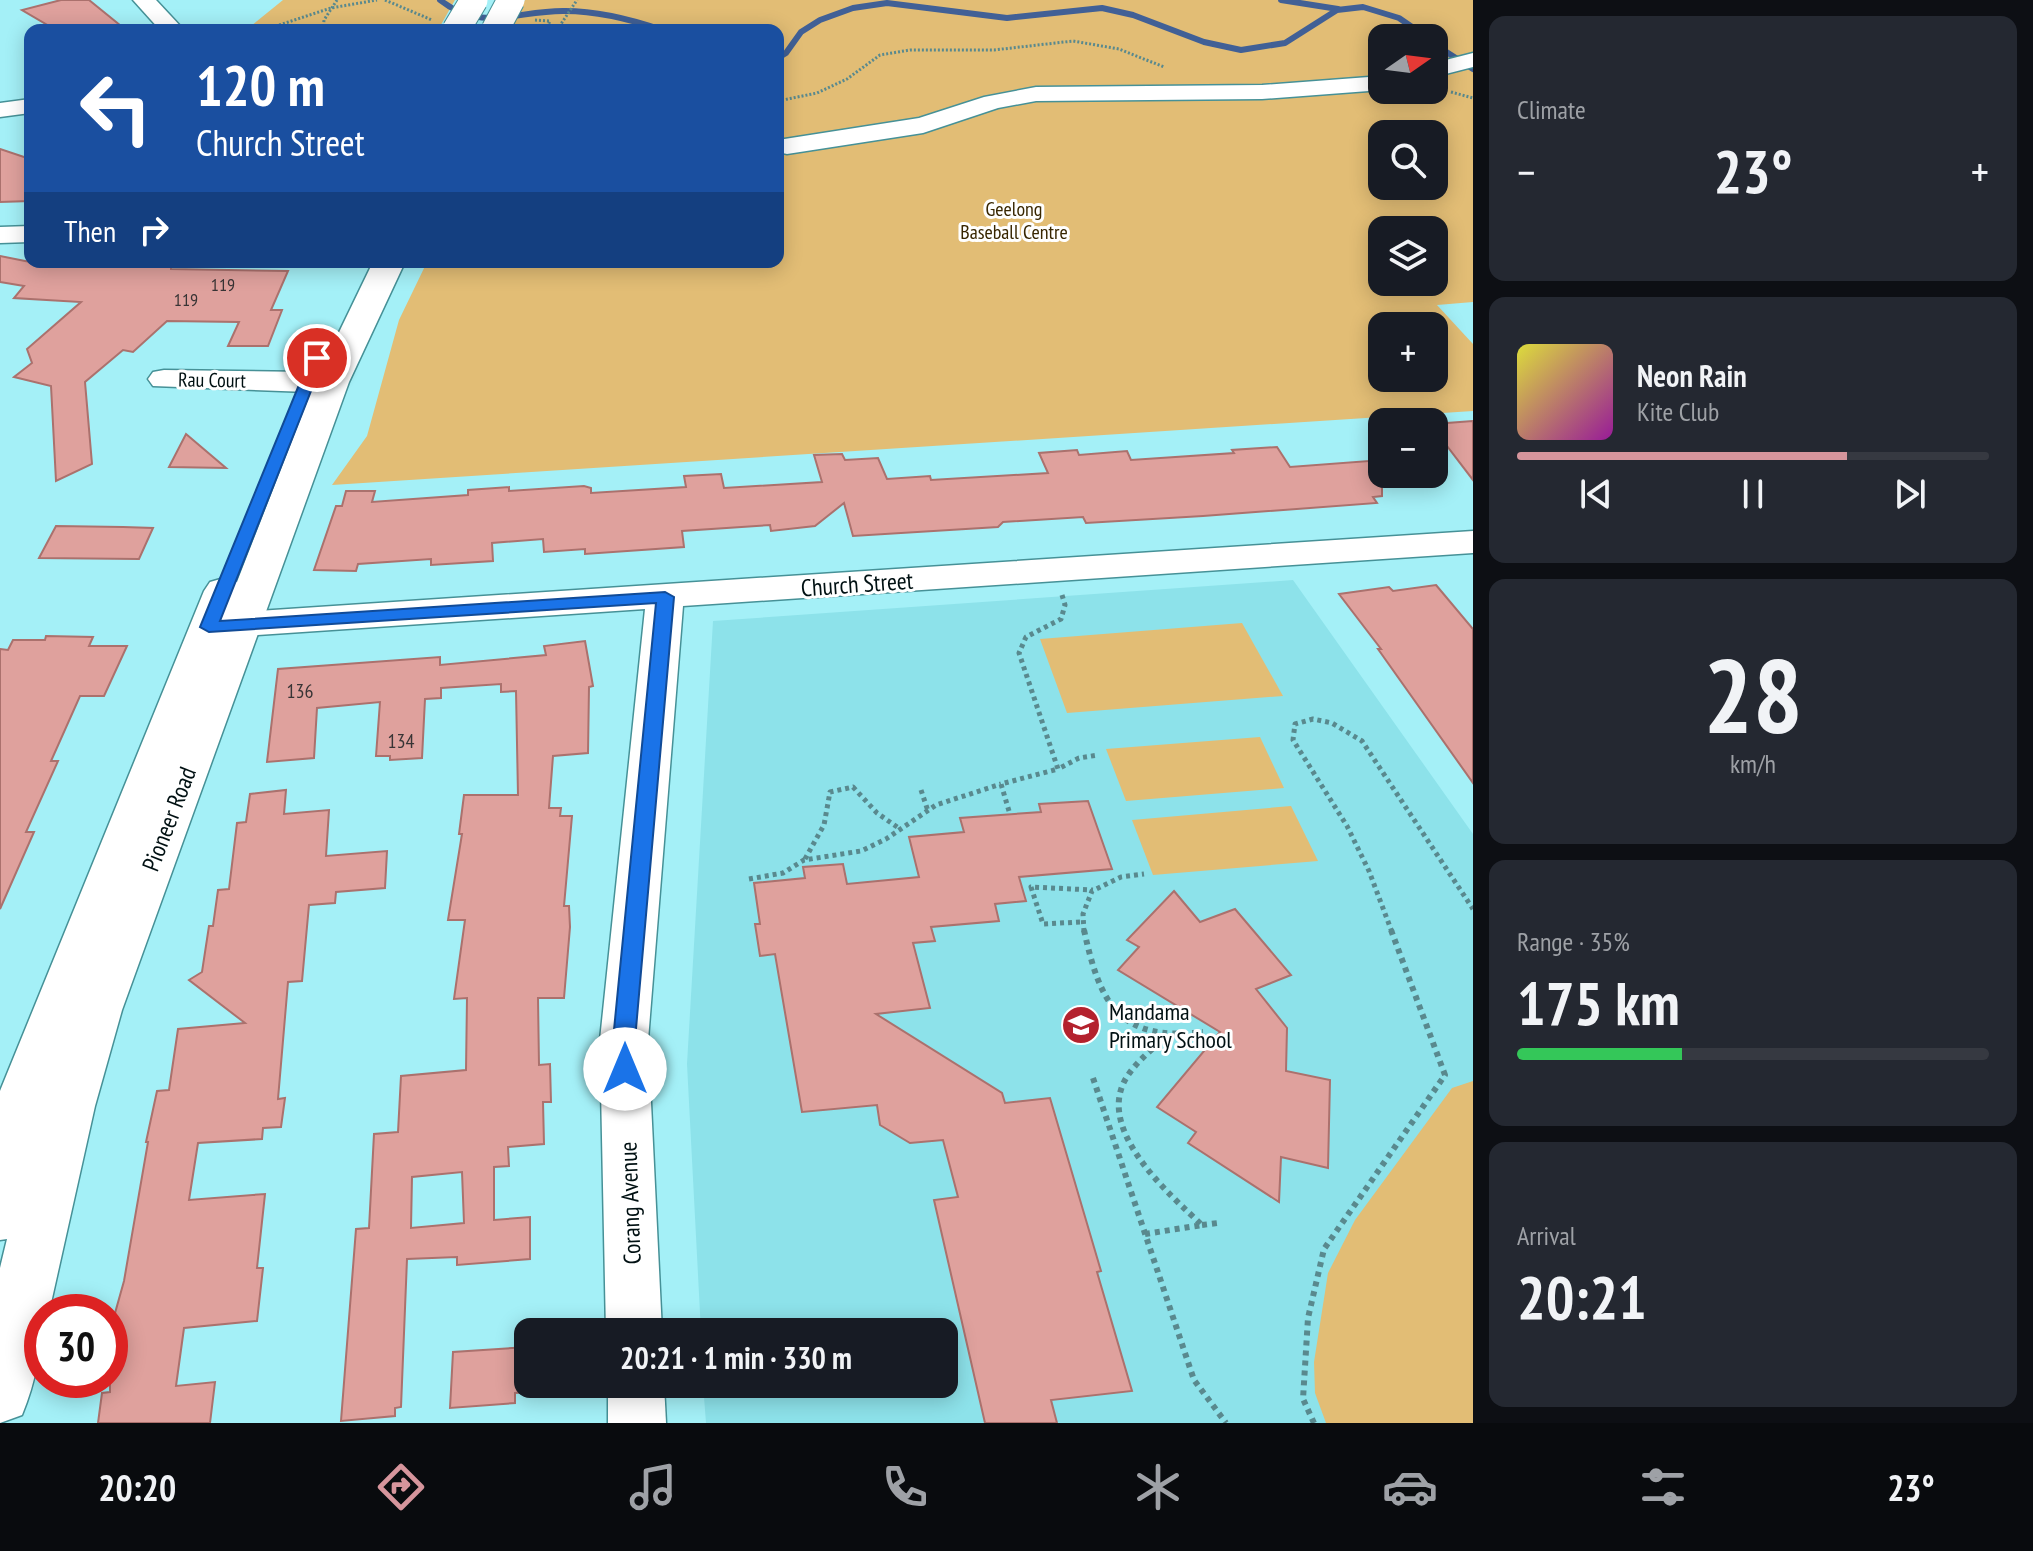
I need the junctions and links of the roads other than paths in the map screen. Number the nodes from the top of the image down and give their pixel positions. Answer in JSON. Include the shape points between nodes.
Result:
{"nodes":[{"id":1,"x":144,"y":0,"type":"edge"},
{"id":2,"x":474,"y":0,"type":"edge"},
{"id":3,"x":511,"y":0,"type":"edge"},
{"id":4,"x":167,"y":24,"type":"edge"},
{"id":5,"x":460,"y":24,"type":"edge"},
{"id":6,"x":498,"y":24,"type":"edge"},
{"id":7,"x":1473,"y":60,"type":"edge"},
{"id":8,"x":1448,"y":67,"type":"edge"},
{"id":9,"x":1368,"y":84,"type":"edge"},
{"id":10,"x":24,"y":107,"type":"edge"},
{"id":11,"x":0,"y":110,"type":"edge"},
{"id":12,"x":787,"y":146,"type":"dead end"},
{"id":13,"x":24,"y":234,"type":"edge"},
{"id":14,"x":0,"y":235,"type":"edge"},
{"id":15,"x":352,"y":268,"type":"edge"},
{"id":16,"x":386,"y":268,"type":"edge"},
{"id":17,"x":164,"y":379,"type":"dead end"},
{"id":18,"x":320,"y":382,"type":"junction"},
{"id":19,"x":1472,"y":543,"type":"edge"},
{"id":20,"x":665,"y":597,"type":"junction"},
{"id":21,"x":225,"y":626,"type":"junction"},
{"id":22,"x":14,"y":1200,"type":"edge"},
{"id":23,"x":634,"y":1318,"type":"edge"},
{"id":24,"x":0,"y":1393,"type":"edge"},
{"id":25,"x":636,"y":1398,"type":"edge"},
{"id":26,"x":637,"y":1423,"type":"edge"}],
"edges":[{"from":1,"to":4,"type":"street"},
{"from":2,"to":5,"type":"main road","bridge":true},
{"from":3,"to":6,"type":"main road","bridge":true},
{"from":7,"to":8,"type":"street"},
{"from":9,"to":12,"type":"street","via":[[1262,92],[1055,92],[993,102],[923,125]]},
{"from":10,"to":11,"type":"street"},
{"from":13,"to":14,"type":"street"},
{"from":15,"to":18,"type":"main road","name":"Pioneer Road"},
{"from":16,"to":18,"type":"main road","name":"Pioneer Road"},
{"from":17,"to":18,"type":"street","name":"Rau Court"},
{"from":18,"to":21,"type":"main road","name":"Pioneer Road"},
{"from":19,"to":20,"type":"street","name":"Church Street"},
{"from":20,"to":21,"type":"street","name":"Church Street"},
{"from":20,"to":23,"type":"street","name":"Corang Avenue","via":[[624,1040]]},
{"from":21,"to":22,"type":"main road","name":"Pioneer Road","via":[[68,1106]]},
{"from":22,"to":24,"type":"main road","name":"Pioneer Road"},
{"from":25,"to":26,"type":"street"}]}
